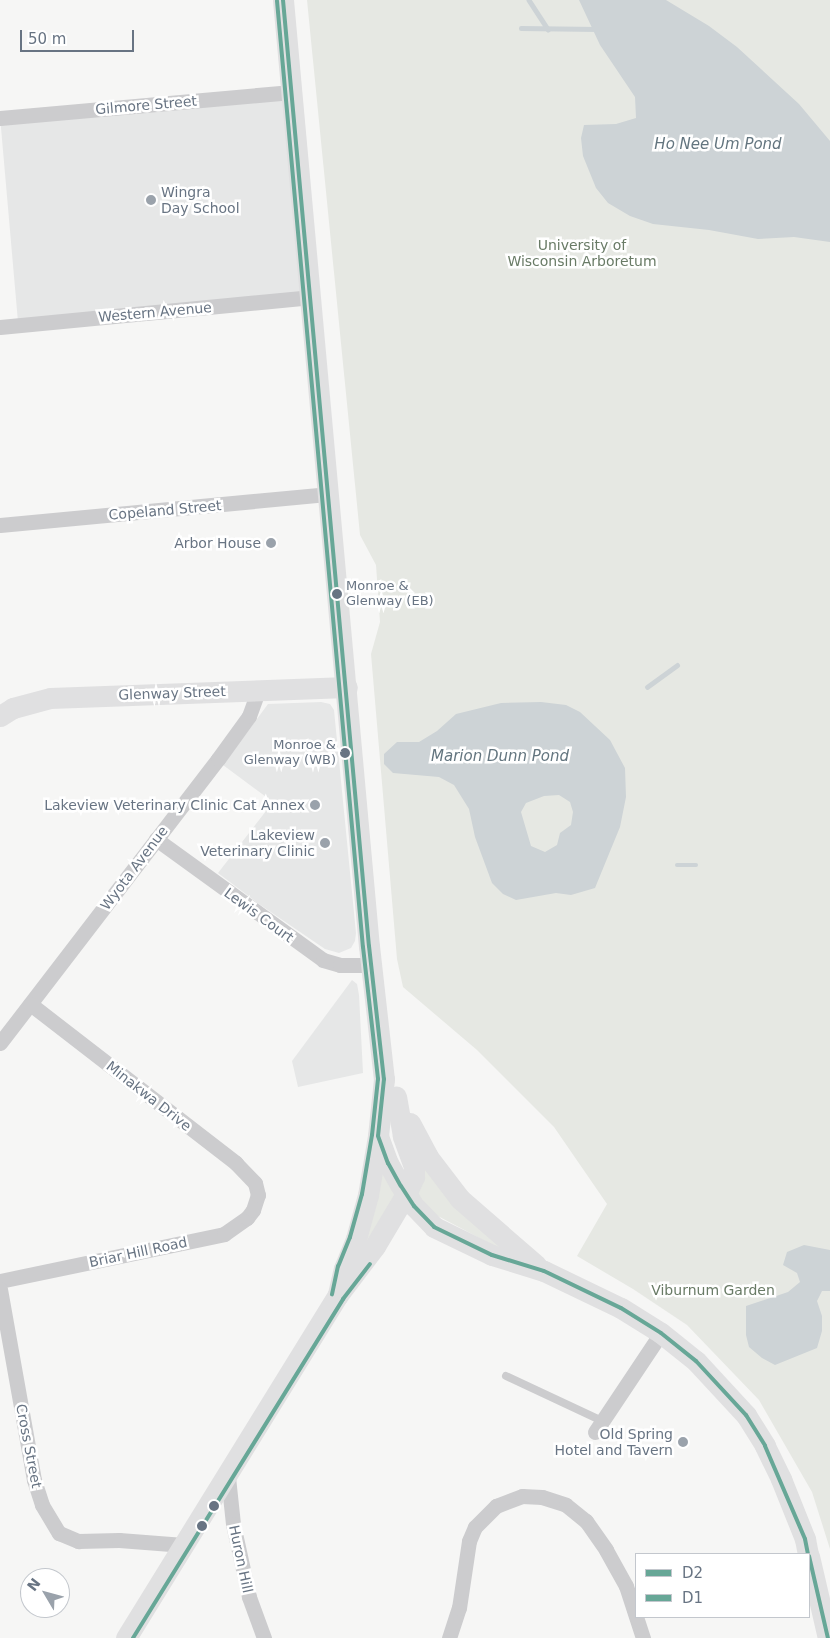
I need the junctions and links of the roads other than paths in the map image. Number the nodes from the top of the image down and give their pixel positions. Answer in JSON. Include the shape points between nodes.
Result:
{"nodes":[{"id":1,"x":283,"y":0,"type":"edge"},
{"id":2,"x":292,"y":92,"type":"junction"},
{"id":3,"x":0,"y":118,"type":"edge"},
{"id":4,"x":310,"y":297,"type":"junction"},
{"id":5,"x":0,"y":327,"type":"edge"},
{"id":6,"x":330,"y":494,"type":"junction"},
{"id":7,"x":0,"y":525,"type":"edge"},
{"id":8,"x":347,"y":687,"type":"junction"},
{"id":9,"x":259,"y":689,"type":"junction"},
{"id":10,"x":0,"y":716,"type":"edge"},
{"id":11,"x":156,"y":839,"type":"junction"},
{"id":12,"x":371,"y":965,"type":"junction"},
{"id":13,"x":30,"y":1004,"type":"junction"},
{"id":14,"x":0,"y":1043,"type":"edge"},
{"id":15,"x":384,"y":1079,"type":"junction"},
{"id":16,"x":396,"y":1097,"type":"junction"},
{"id":17,"x":378,"y":1136,"type":"junction"},
{"id":18,"x":406,"y":1194,"type":"junction"},
{"id":19,"x":258,"y":1195,"type":"joint"},
{"id":20,"x":434,"y":1228,"type":"junction"},
{"id":21,"x":376,"y":1246,"type":"junction"},
{"id":22,"x":544,"y":1271,"type":"junction"},
{"id":23,"x":0,"y":1281,"type":"edge"},
{"id":24,"x":0,"y":1289,"type":"edge"},
{"id":25,"x":338,"y":1295,"type":"junction"},
{"id":26,"x":661,"y":1334,"type":"junction"},
{"id":27,"x":506,"y":1376,"type":"dead end"},
{"id":28,"x":598,"y":1427,"type":"joint"},
{"id":29,"x":228,"y":1477,"type":"junction"},
{"id":30,"x":184,"y":1545,"type":"junction"},
{"id":31,"x":809,"y":1553,"type":"edge"},
{"id":32,"x":810,"y":1559,"type":"edge"},
{"id":33,"x":635,"y":1614,"type":"edge"},
{"id":34,"x":636,"y":1618,"type":"edge"},
{"id":35,"x":126,"y":1638,"type":"edge"},
{"id":36,"x":264,"y":1638,"type":"edge"},
{"id":37,"x":449,"y":1638,"type":"edge"},
{"id":38,"x":643,"y":1638,"type":"edge"},
{"id":39,"x":828,"y":1638,"type":"edge"}],
"edges":[{"from":1,"to":2,"type":"main road"},
{"from":2,"to":3,"type":"street","name":"Gilmore Street"},
{"from":2,"to":4,"type":"main road"},
{"from":4,"to":5,"type":"street","name":"Western Avenue"},
{"from":4,"to":6,"type":"main road"},
{"from":6,"to":7,"type":"street","name":"Copeland Street"},
{"from":6,"to":8,"type":"main road"},
{"from":8,"to":9,"type":"main road","name":"Glenway Street"},
{"from":8,"to":12,"type":"main road"},
{"from":9,"to":10,"type":"main road","name":"Glenway Street","via":[[50,698],[13,708]]},
{"from":9,"to":11,"type":"street","name":"Wyota Avenue","via":[[249,716]]},
{"from":11,"to":12,"type":"street","name":"Lewis Court","via":[[323,960],[340,965]]},
{"from":11,"to":13,"type":"street","name":"Wyota Avenue"},
{"from":12,"to":15,"type":"main road"},
{"from":13,"to":14,"type":"street","name":"Wyota Avenue"},
{"from":13,"to":19,"type":"street","name":"Minakwa Drive","via":[[236,1163],[255,1183]]},
{"from":15,"to":16,"type":"main road"},
{"from":15,"to":17,"type":"main road"},
{"from":16,"to":18,"type":"main road","via":[[403,1136],[414,1167],[414,1178]]},
{"from":16,"to":22,"type":"main road","via":[[428,1157],[460,1199]]},
{"from":17,"to":18,"type":"main road"},
{"from":17,"to":25,"type":"main road","via":[[368,1195]]},
{"from":18,"to":20,"type":"main road"},
{"from":18,"to":21,"type":"main road"},
{"from":19,"to":23,"type":"street","name":"Briar Hill Road","via":[[247,1218],[224,1234]]},
{"from":20,"to":21,"type":"main road","via":[[400,1224]]},
{"from":20,"to":22,"type":"main road","via":[[492,1255]]},
{"from":21,"to":25,"type":"main road"},
{"from":22,"to":26,"type":"main road","via":[[622,1308]]},
{"from":24,"to":30,"type":"street","name":"Cross Street","via":[[34,1480],[54,1527],[59,1533],[78,1541],[119,1540]]},
{"from":25,"to":29,"type":"main road"},
{"from":26,"to":28,"type":"street"},
{"from":26,"to":31,"type":"main road","via":[[696,1361],[746,1415],[781,1479]]},
{"from":27,"to":28,"type":"lane"},
{"from":29,"to":30,"type":"main road"},
{"from":29,"to":36,"type":"street","name":"Huron Hill","via":[[233,1524],[249,1597]]},
{"from":30,"to":35,"type":"main road"},
{"from":32,"to":39,"type":"main road"},
{"from":33,"to":37,"type":"street","via":[[626,1586],[586,1521],[566,1505],[542,1497],[522,1496],[496,1506],[485,1516],[469,1541],[459,1608]]},
{"from":34,"to":38,"type":"street"}]}
